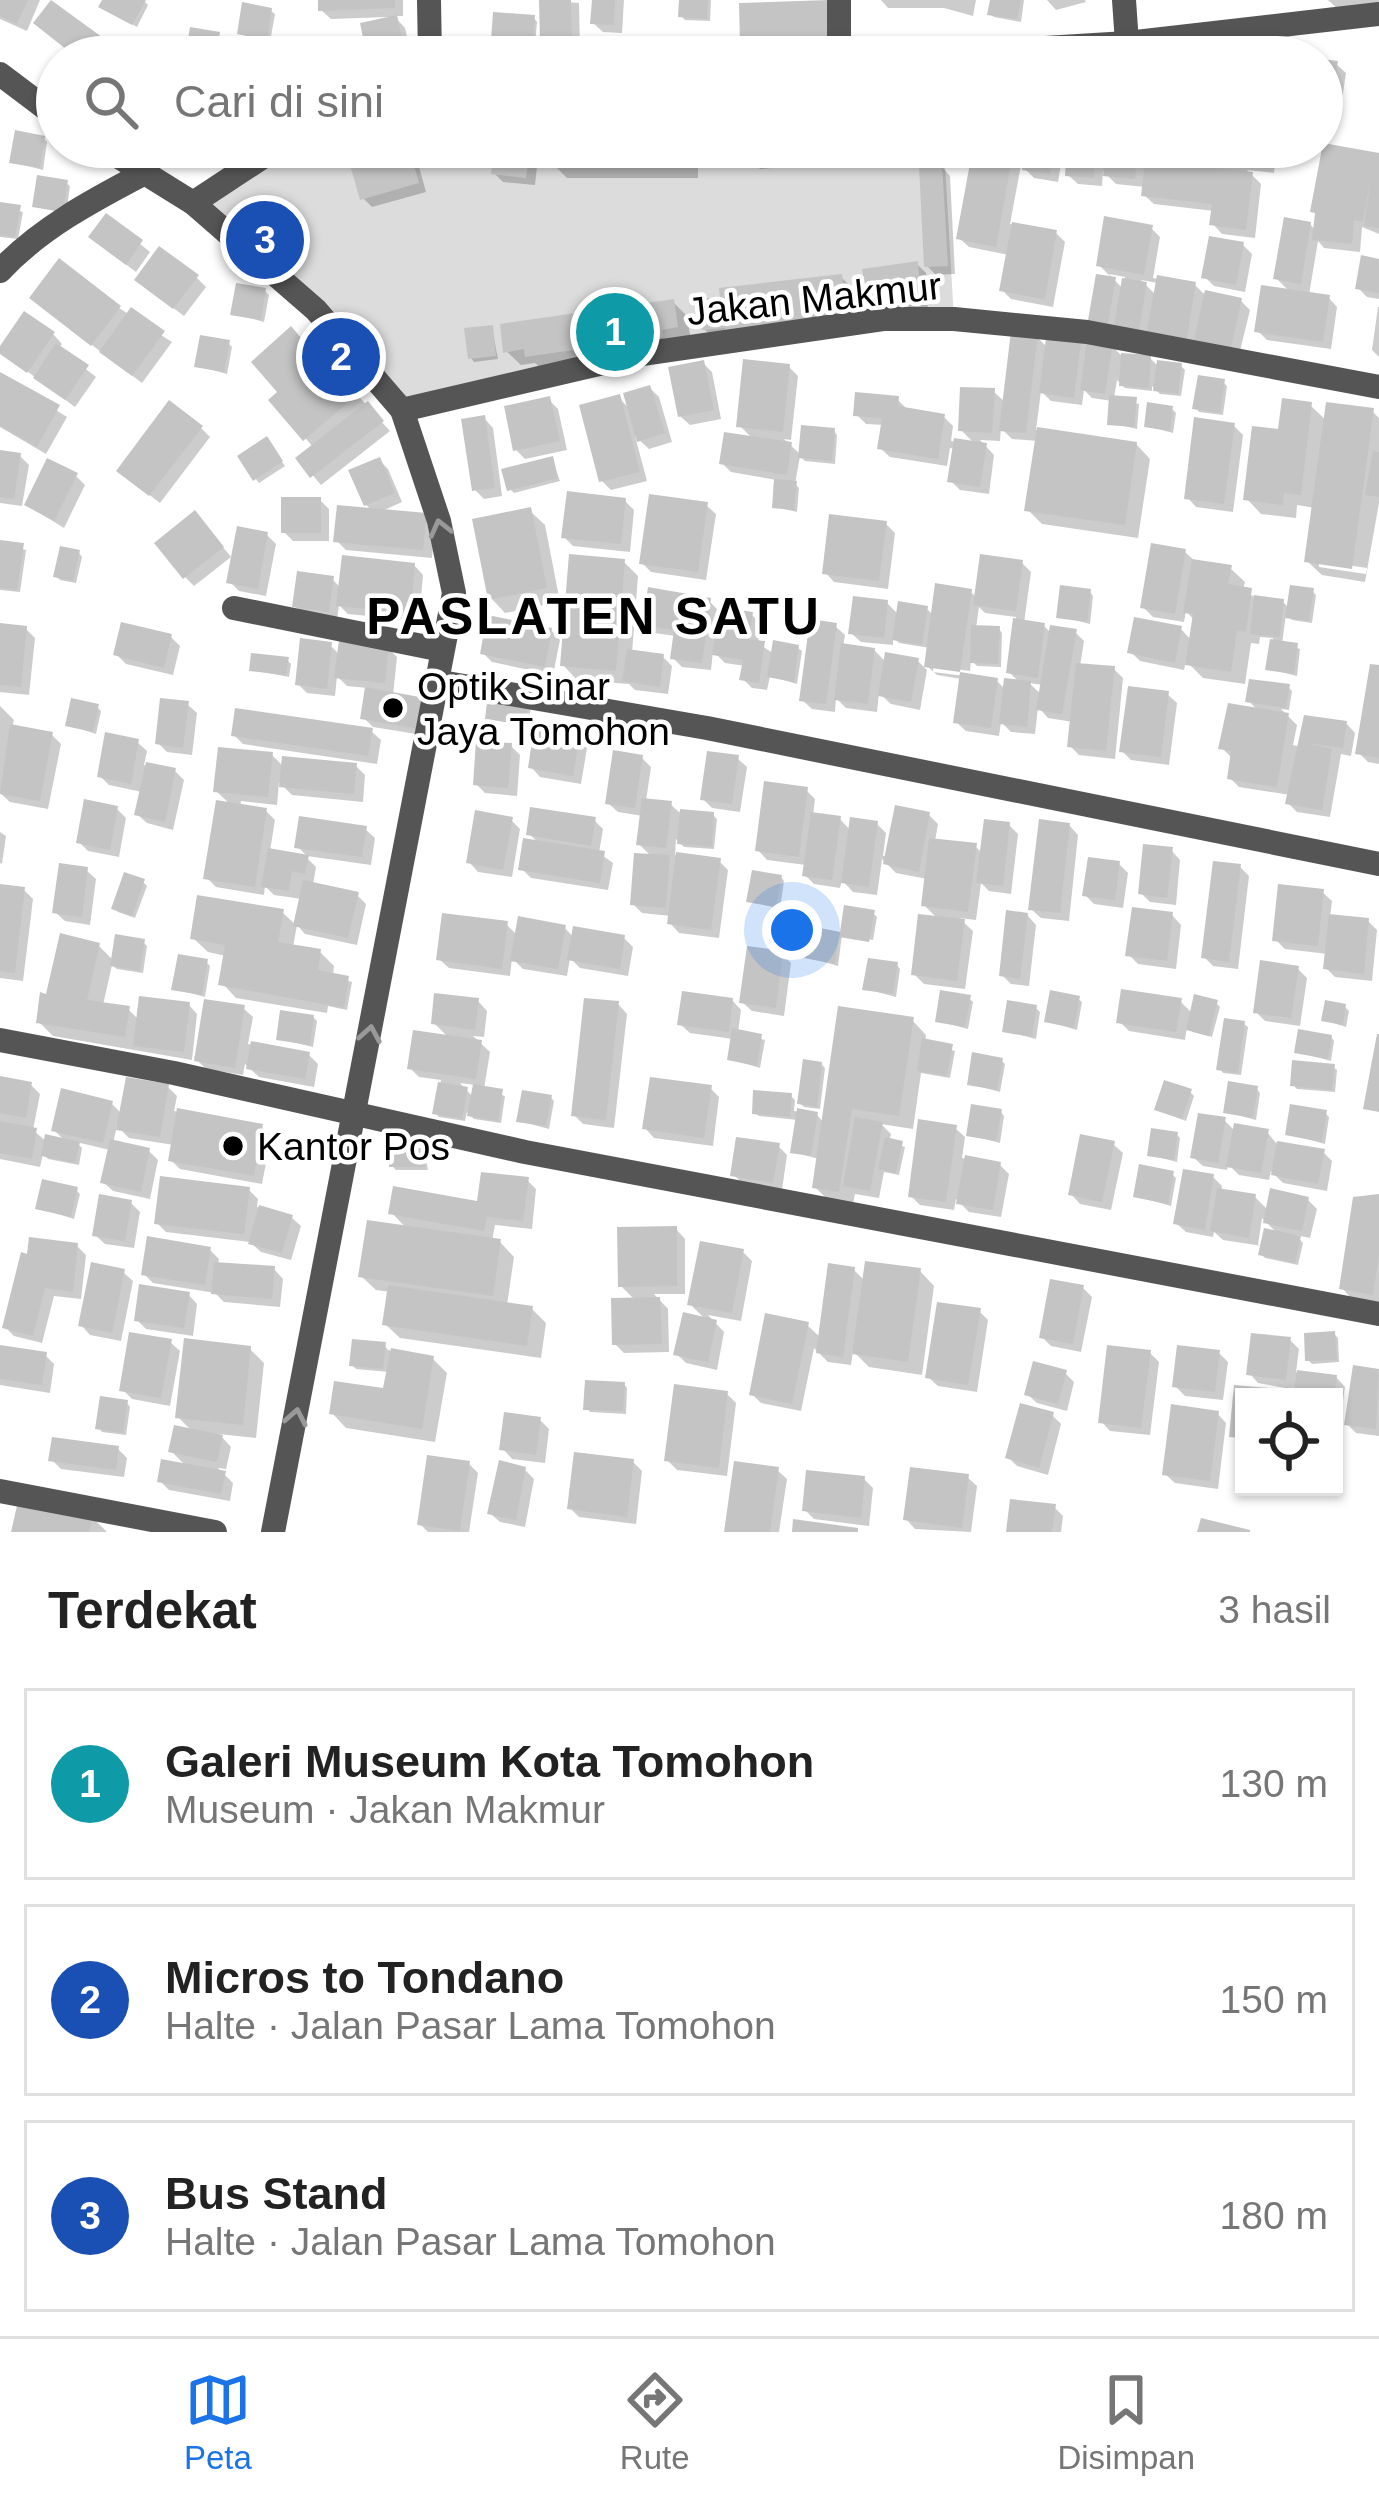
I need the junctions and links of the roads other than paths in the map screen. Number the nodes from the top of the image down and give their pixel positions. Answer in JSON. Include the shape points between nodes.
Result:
{"nodes":[{"id":1,"x":429,"y":0,"type":"edge"},
{"id":2,"x":838,"y":0,"type":"edge"},
{"id":3,"x":1124,"y":0,"type":"edge"},
{"id":4,"x":1379,"y":14,"type":"edge"},
{"id":5,"x":430,"y":36,"type":"edge"},
{"id":6,"x":839,"y":36,"type":"edge"},
{"id":7,"x":1126,"y":36,"type":"edge"},
{"id":8,"x":1187,"y":36,"type":"edge"},
{"id":9,"x":0,"y":74,"type":"edge"},
{"id":10,"x":36,"y":101,"type":"edge"},
{"id":11,"x":134,"y":168,"type":"edge"},
{"id":12,"x":246,"y":168,"type":"edge"},
{"id":13,"x":143,"y":174,"type":"junction"},
{"id":14,"x":193,"y":203,"type":"junction"},
{"id":15,"x":0,"y":271,"type":"edge"},
{"id":16,"x":1379,"y":387,"type":"edge"},
{"id":17,"x":402,"y":410,"type":"junction"},
{"id":18,"x":234,"y":608,"type":"dead end"},
{"id":19,"x":442,"y":650,"type":"junction"},
{"id":20,"x":435,"y":681,"type":"junction"},
{"id":21,"x":1379,"y":864,"type":"edge"},
{"id":22,"x":0,"y":1040,"type":"edge"},
{"id":23,"x":356,"y":1112,"type":"junction"},
{"id":24,"x":1379,"y":1314,"type":"edge"},
{"id":25,"x":0,"y":1492,"type":"edge"},
{"id":26,"x":215,"y":1532,"type":"edge"},
{"id":27,"x":273,"y":1532,"type":"edge"}],
"edges":[{"from":1,"to":5,"type":"street"},
{"from":2,"to":6,"type":"street"},
{"from":3,"to":7,"type":"street"},
{"from":4,"to":8,"type":"street"},
{"from":9,"to":10,"type":"street"},
{"from":11,"to":13,"type":"street"},
{"from":12,"to":14,"type":"street"},
{"from":13,"to":14,"type":"street"},
{"from":13,"to":15,"type":"street","via":[[86,204]]},
{"from":14,"to":17,"type":"street","via":[[316,310]]},
{"from":16,"to":17,"type":"street","name":"Jakan Makmur","via":[[1087,332],[883,319],[641,354]]},
{"from":19,"to":17,"type":"street","one_way":true,"via":[[454,593]]},
{"from":18,"to":19,"type":"street"},
{"from":19,"to":20,"type":"street"},
{"from":20,"to":21,"type":"street"},
{"from":23,"to":20,"type":"street","one_way":true},
{"from":22,"to":23,"type":"street"},
{"from":23,"to":24,"type":"street","via":[[525,1152]]},
{"from":27,"to":23,"type":"street","one_way":true},
{"from":25,"to":26,"type":"street"}]}
